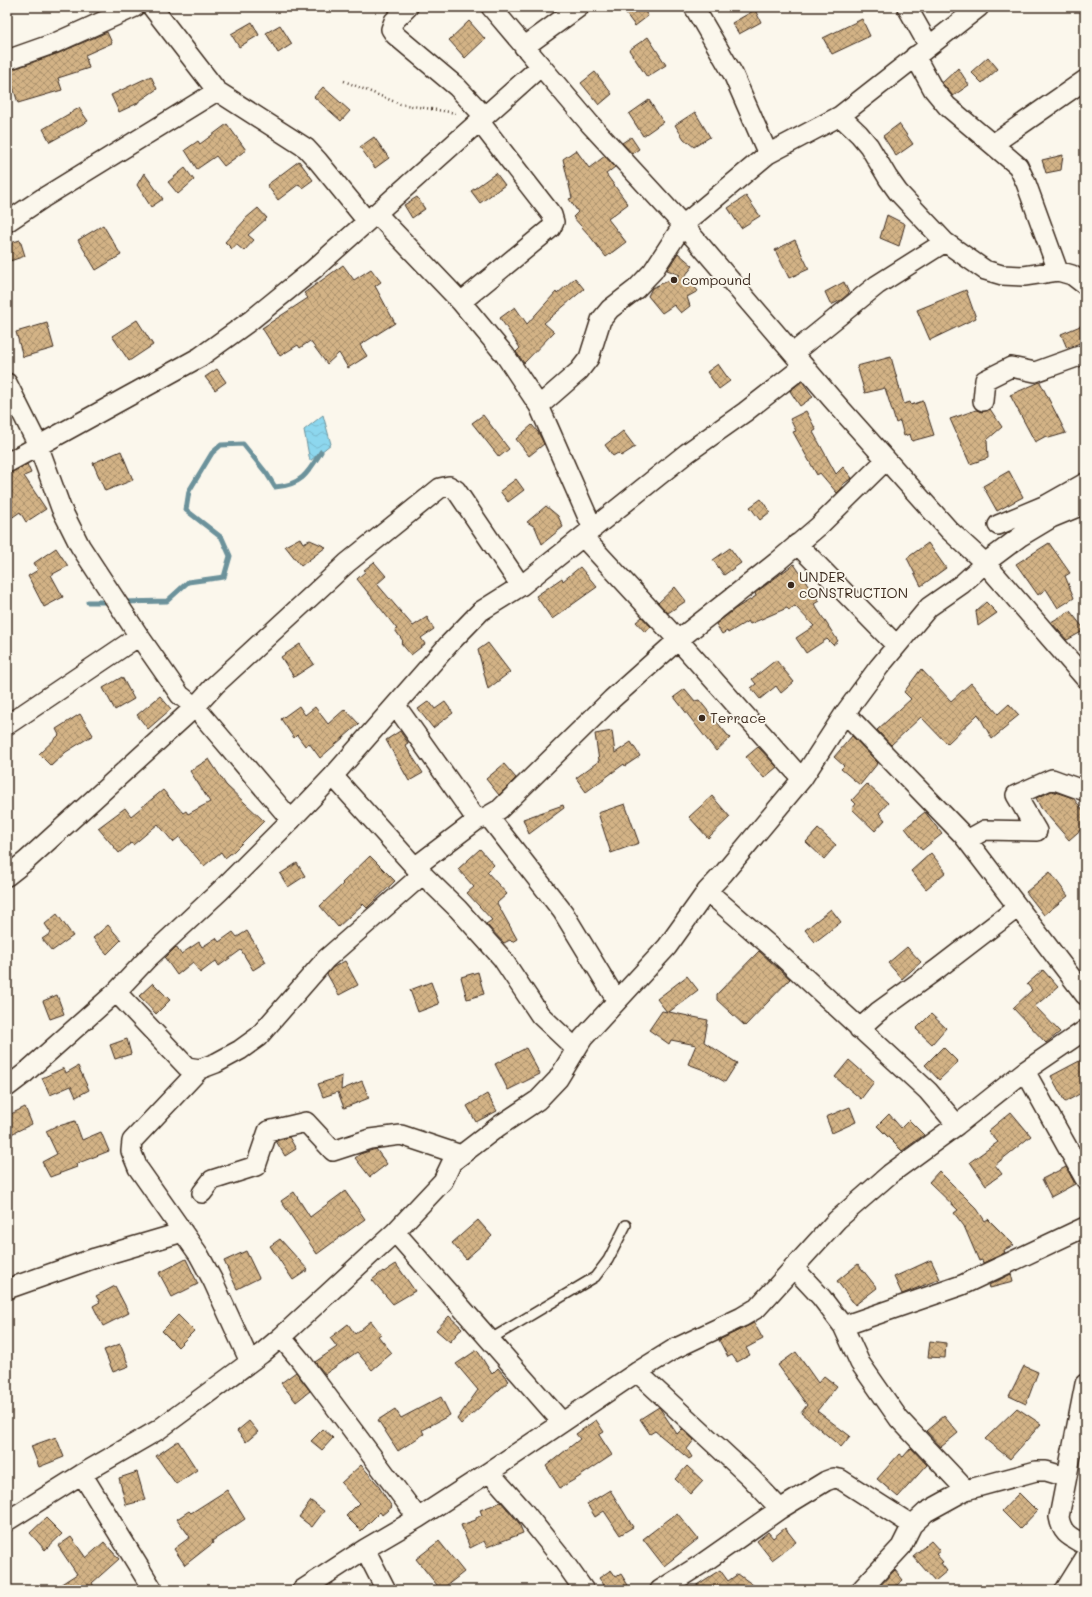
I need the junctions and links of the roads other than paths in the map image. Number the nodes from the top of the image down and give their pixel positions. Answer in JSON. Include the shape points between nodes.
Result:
{"nodes":[{"id":1,"x":135,"y":7,"type":"edge"},
{"id":2,"x":152,"y":7,"type":"edge"},
{"id":3,"x":408,"y":7,"type":"edge"},
{"id":4,"x":491,"y":7,"type":"edge"},
{"id":5,"x":579,"y":7,"type":"edge"},
{"id":6,"x":694,"y":7,"type":"edge"},
{"id":7,"x":907,"y":7,"type":"edge"},
{"id":8,"x":979,"y":7,"type":"edge"},
{"id":9,"x":524,"y":47,"type":"junction"},
{"id":10,"x":922,"y":51,"type":"junction"},
{"id":11,"x":7,"y":60,"type":"edge"},
{"id":12,"x":541,"y":66,"type":"junction"},
{"id":13,"x":1085,"y":80,"type":"edge"},
{"id":14,"x":217,"y":91,"type":"junction"},
{"id":15,"x":840,"y":116,"type":"junction"},
{"id":16,"x":482,"y":118,"type":"junction"},
{"id":17,"x":993,"y":144,"type":"junction"},
{"id":18,"x":768,"y":154,"type":"junction"},
{"id":19,"x":371,"y":217,"type":"junction"},
{"id":20,"x":7,"y":222,"type":"edge"},
{"id":21,"x":684,"y":225,"type":"junction"},
{"id":22,"x":945,"y":242,"type":"junction"},
{"id":23,"x":1058,"y":271,"type":"junction"},
{"id":24,"x":1085,"y":285,"type":"edge"},
{"id":25,"x":461,"y":302,"type":"junction"},
{"id":26,"x":1085,"y":354,"type":"edge"},
{"id":27,"x":798,"y":360,"type":"junction"},
{"id":28,"x":7,"y":383,"type":"edge"},
{"id":29,"x":983,"y":401,"type":"dead end"},
{"id":30,"x":539,"y":406,"type":"junction"},
{"id":31,"x":38,"y":445,"type":"junction"},
{"id":32,"x":886,"y":460,"type":"junction"},
{"id":33,"x":7,"y":463,"type":"edge"},
{"id":34,"x":1085,"y":483,"type":"edge"},
{"id":35,"x":1085,"y":504,"type":"edge"},
{"id":36,"x":998,"y":525,"type":"dead end"},
{"id":37,"x":588,"y":533,"type":"junction"},
{"id":38,"x":797,"y":544,"type":"junction"},
{"id":39,"x":985,"y":563,"type":"junction"},
{"id":40,"x":521,"y":586,"type":"junction"},
{"id":41,"x":138,"y":636,"type":"junction"},
{"id":42,"x":678,"y":640,"type":"junction"},
{"id":43,"x":896,"y":645,"type":"junction"},
{"id":44,"x":1085,"y":678,"type":"edge"},
{"id":45,"x":396,"y":706,"type":"junction"},
{"id":46,"x":195,"y":707,"type":"junction"},
{"id":47,"x":845,"y":713,"type":"junction"},
{"id":48,"x":8,"y":721,"type":"edge"},
{"id":49,"x":333,"y":776,"type":"junction"},
{"id":50,"x":802,"y":779,"type":"junction"},
{"id":51,"x":1085,"y":791,"type":"edge"},
{"id":52,"x":483,"y":818,"type":"junction"},
{"id":53,"x":291,"y":820,"type":"junction"},
{"id":54,"x":967,"y":840,"type":"junction"},
{"id":55,"x":419,"y":870,"type":"junction"},
{"id":56,"x":7,"y":876,"type":"edge"},
{"id":57,"x":707,"y":890,"type":"junction"},
{"id":58,"x":1018,"y":907,"type":"junction"},
{"id":59,"x":116,"y":992,"type":"junction"},
{"id":60,"x":1085,"y":995,"type":"edge"},
{"id":61,"x":617,"y":1001,"type":"junction"},
{"id":62,"x":859,"y":1029,"type":"junction"},
{"id":63,"x":1085,"y":1030,"type":"edge"},
{"id":64,"x":576,"y":1049,"type":"junction"},
{"id":65,"x":200,"y":1069,"type":"junction"},
{"id":66,"x":1025,"y":1071,"type":"junction"},
{"id":67,"x":7,"y":1087,"type":"edge"},
{"id":68,"x":957,"y":1125,"type":"junction"},
{"id":69,"x":461,"y":1155,"type":"junction"},
{"id":70,"x":1085,"y":1179,"type":"edge"},
{"id":71,"x":202,"y":1193,"type":"dead end"},
{"id":72,"x":626,"y":1225,"type":"dead end"},
{"id":73,"x":1085,"y":1227,"type":"edge"},
{"id":74,"x":183,"y":1232,"type":"junction"},
{"id":75,"x":394,"y":1232,"type":"junction"},
{"id":76,"x":793,"y":1267,"type":"junction"},
{"id":77,"x":7,"y":1289,"type":"edge"},
{"id":78,"x":843,"y":1326,"type":"junction"},
{"id":79,"x":281,"y":1337,"type":"junction"},
{"id":80,"x":489,"y":1340,"type":"junction"},
{"id":81,"x":250,"y":1362,"type":"junction"},
{"id":82,"x":637,"y":1372,"type":"junction"},
{"id":83,"x":1085,"y":1384,"type":"edge"},
{"id":84,"x":562,"y":1422,"type":"junction"},
{"id":85,"x":489,"y":1472,"type":"junction"},
{"id":86,"x":82,"y":1474,"type":"junction"},
{"id":87,"x":1066,"y":1477,"type":"junction"},
{"id":88,"x":966,"y":1490,"type":"junction"},
{"id":89,"x":780,"y":1509,"type":"junction"},
{"id":90,"x":418,"y":1518,"type":"junction"},
{"id":91,"x":7,"y":1521,"type":"edge"},
{"id":92,"x":912,"y":1525,"type":"junction"},
{"id":93,"x":1085,"y":1545,"type":"edge"},
{"id":94,"x":365,"y":1549,"type":"junction"},
{"id":95,"x":1085,"y":1558,"type":"edge"},
{"id":96,"x":153,"y":1590,"type":"edge"},
{"id":97,"x":302,"y":1590,"type":"edge"},
{"id":98,"x":386,"y":1590,"type":"edge"},
{"id":99,"x":584,"y":1590,"type":"edge"},
{"id":100,"x":660,"y":1590,"type":"edge"},
{"id":101,"x":861,"y":1590,"type":"edge"},
{"id":102,"x":1065,"y":1590,"type":"edge"}],
"edges":[{"from":1,"to":11,"type":"street","via":[[55,43]]},
{"from":2,"to":14,"type":"street"},
{"from":3,"to":16,"type":"street","via":[[391,29],[457,87]]},
{"from":4,"to":9,"type":"street"},
{"from":5,"to":9,"type":"street"},
{"from":6,"to":18,"type":"street","via":[[733,74]]},
{"from":7,"to":10,"type":"street"},
{"from":8,"to":10,"type":"street"},
{"from":9,"to":12,"type":"street"},
{"from":10,"to":15,"type":"street"},
{"from":10,"to":17,"type":"street","via":[[933,89],[947,106]]},
{"from":12,"to":16,"type":"street"},
{"from":12,"to":21,"type":"street","via":[[590,124]]},
{"from":13,"to":17,"type":"street"},
{"from":14,"to":19,"type":"street","via":[[306,148]]},
{"from":14,"to":20,"type":"street"},
{"from":15,"to":18,"type":"street"},
{"from":15,"to":22,"type":"street","via":[[869,146],[898,192]]},
{"from":16,"to":19,"type":"street"},
{"from":16,"to":25,"type":"street","via":[[552,215],[554,222],[551,228]]},
{"from":17,"to":23,"type":"street","via":[[1018,166]]},
{"from":18,"to":21,"type":"street"},
{"from":19,"to":25,"type":"street"},
{"from":19,"to":31,"type":"street","via":[[314,269],[200,357]]},
{"from":21,"to":27,"type":"street"},
{"from":21,"to":30,"type":"street","via":[[653,271],[601,320],[589,358],[579,371]]},
{"from":22,"to":23,"type":"street","via":[[985,270],[1002,275],[1024,276]]},
{"from":22,"to":27,"type":"street","via":[[877,285]]},
{"from":23,"to":24,"type":"street","via":[[1072,275]]},
{"from":25,"to":30,"type":"street","via":[[505,355]]},
{"from":26,"to":29,"type":"street","via":[[1035,372],[1011,367],[985,380]]},
{"from":27,"to":32,"type":"street"},
{"from":27,"to":37,"type":"street","via":[[745,412],[687,453]]},
{"from":28,"to":31,"type":"street"},
{"from":30,"to":37,"type":"street"},
{"from":31,"to":33,"type":"street"},
{"from":31,"to":41,"type":"street","via":[[61,508],[80,546]]},
{"from":32,"to":38,"type":"street","via":[[819,526]]},
{"from":32,"to":39,"type":"street","via":[[949,530]]},
{"from":34,"to":36,"type":"street","via":[[1046,505]]},
{"from":35,"to":39,"type":"street","via":[[1052,518],[1021,536]]},
{"from":37,"to":40,"type":"street"},
{"from":37,"to":42,"type":"street"},
{"from":38,"to":42,"type":"street"},
{"from":38,"to":43,"type":"street"},
{"from":39,"to":43,"type":"street","via":[[962,584],[929,607]]},
{"from":39,"to":44,"type":"street"},
{"from":40,"to":45,"type":"street","via":[[472,619]]},
{"from":40,"to":46,"type":"street","via":[[456,490],[449,486],[440,488],[347,563],[215,685]]},
{"from":41,"to":46,"type":"street","via":[[180,695]]},
{"from":41,"to":48,"type":"street"},
{"from":42,"to":50,"type":"street"},
{"from":42,"to":52,"type":"street","via":[[612,699],[500,809]]},
{"from":43,"to":47,"type":"street"},
{"from":45,"to":49,"type":"street"},
{"from":45,"to":52,"type":"street"},
{"from":46,"to":53,"type":"street"},
{"from":46,"to":56,"type":"street"},
{"from":47,"to":50,"type":"street"},
{"from":47,"to":54,"type":"street"},
{"from":49,"to":53,"type":"street"},
{"from":49,"to":55,"type":"street"},
{"from":50,"to":57,"type":"street"},
{"from":51,"to":54,"type":"street","via":[[1052,779],[1016,795],[1037,831],[985,830]]},
{"from":52,"to":55,"type":"street"},
{"from":52,"to":61,"type":"street","via":[[563,912]]},
{"from":53,"to":59,"type":"street"},
{"from":54,"to":58,"type":"street"},
{"from":55,"to":64,"type":"street","via":[[502,958],[540,1015]]},
{"from":55,"to":65,"type":"street","via":[[326,959],[258,1037],[240,1050]]},
{"from":57,"to":61,"type":"street","via":[[667,947]]},
{"from":57,"to":62,"type":"street"},
{"from":58,"to":60,"type":"street"},
{"from":58,"to":62,"type":"street"},
{"from":59,"to":65,"type":"street","via":[[187,1067]]},
{"from":59,"to":67,"type":"street"},
{"from":61,"to":64,"type":"street"},
{"from":62,"to":68,"type":"street","via":[[928,1091]]},
{"from":63,"to":66,"type":"street"},
{"from":64,"to":69,"type":"street","via":[[558,1079],[538,1100]]},
{"from":65,"to":74,"type":"street","via":[[132,1141],[131,1151],[138,1168]]},
{"from":66,"to":68,"type":"street"},
{"from":66,"to":70,"type":"street"},
{"from":68,"to":76,"type":"street","via":[[890,1174],[837,1220]]},
{"from":69,"to":71,"type":"street","via":[[401,1135],[370,1139],[333,1151],[306,1122],[268,1132],[256,1166],[212,1180]]},
{"from":69,"to":75,"type":"street","via":[[452,1162],[443,1181]]},
{"from":72,"to":80,"type":"lane","via":[[608,1260],[595,1278]]},
{"from":73,"to":78,"type":"street","via":[[962,1285]]},
{"from":74,"to":77,"type":"street","via":[[96,1258]]},
{"from":74,"to":81,"type":"street","via":[[213,1281]]},
{"from":75,"to":79,"type":"street"},
{"from":75,"to":80,"type":"street"},
{"from":76,"to":78,"type":"street"},
{"from":76,"to":82,"type":"street","via":[[757,1308],[674,1349]]},
{"from":78,"to":88,"type":"street","via":[[860,1363],[900,1419]]},
{"from":79,"to":81,"type":"street"},
{"from":79,"to":90,"type":"street"},
{"from":80,"to":84,"type":"street"},
{"from":81,"to":86,"type":"street","via":[[158,1430]]},
{"from":82,"to":84,"type":"street"},
{"from":82,"to":89,"type":"street","via":[[751,1478]]},
{"from":83,"to":87,"type":"street"},
{"from":84,"to":85,"type":"street"},
{"from":85,"to":90,"type":"street"},
{"from":85,"to":99,"type":"street","via":[[526,1514]]},
{"from":86,"to":91,"type":"street"},
{"from":86,"to":96,"type":"street"},
{"from":87,"to":88,"type":"street","via":[[1036,1471]]},
{"from":87,"to":93,"type":"street","via":[[1059,1517],[1061,1527],[1066,1534]]},
{"from":88,"to":92,"type":"street","via":[[926,1512]]},
{"from":89,"to":92,"type":"street","via":[[834,1478],[840,1479]]},
{"from":89,"to":100,"type":"street"},
{"from":90,"to":94,"type":"street"},
{"from":92,"to":101,"type":"street","via":[[901,1547]]},
{"from":94,"to":97,"type":"street"},
{"from":94,"to":98,"type":"street"},
{"from":95,"to":102,"type":"street"}]}
